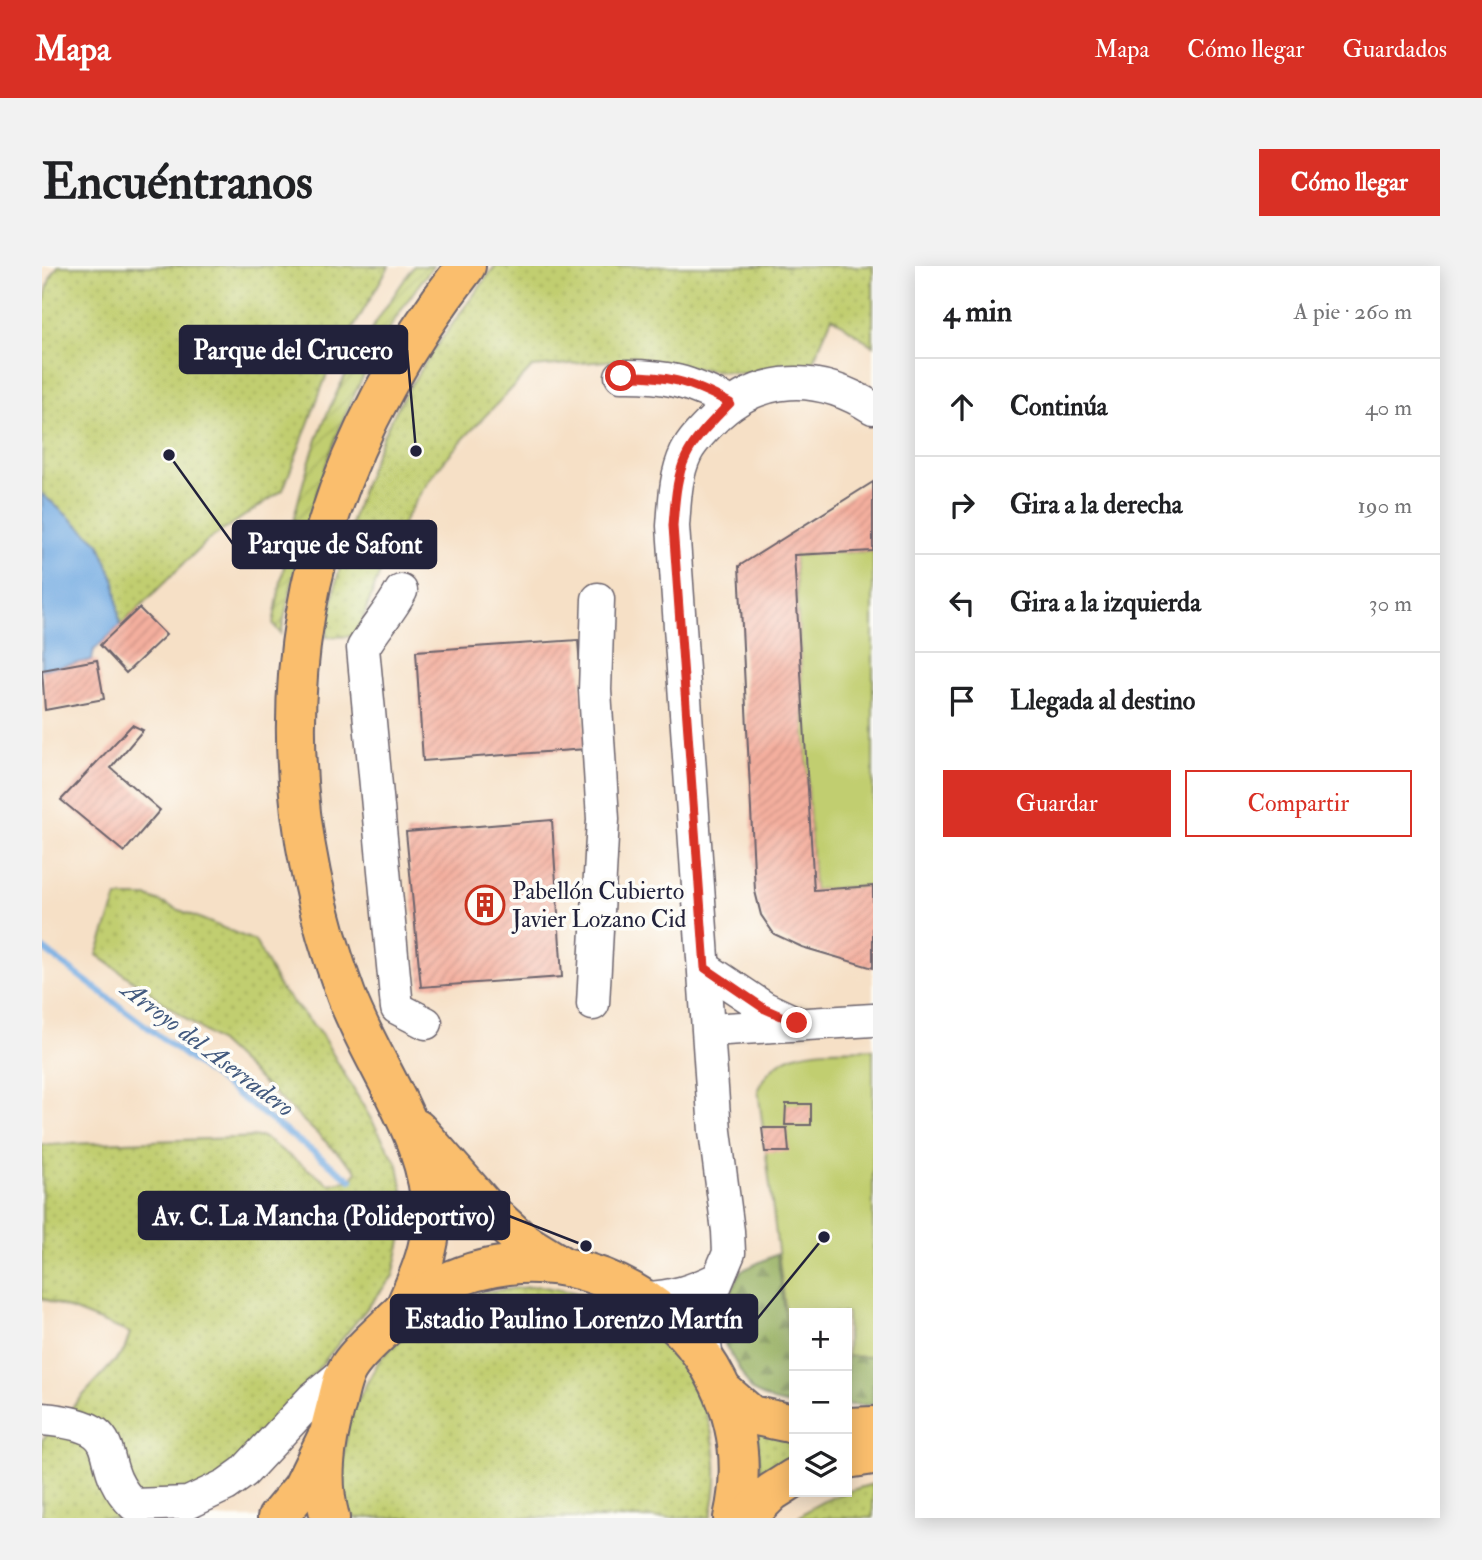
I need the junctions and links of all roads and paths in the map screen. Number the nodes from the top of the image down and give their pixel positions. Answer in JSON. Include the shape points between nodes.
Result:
{"nodes":[{"id":1,"x":466,"y":266,"type":"edge"},
{"id":2,"x":621,"y":376,"type":"dead end"},
{"id":3,"x":730,"y":403,"type":"junction"},
{"id":4,"x":873,"y":408,"type":"edge"},
{"id":5,"x":401,"y":591,"type":"dead end"},
{"id":6,"x":598,"y":599,"type":"dead end"},
{"id":7,"x":705,"y":968,"type":"junction"},
{"id":8,"x":593,"y":1004,"type":"dead end"},
{"id":9,"x":873,"y":1020,"type":"edge"},
{"id":10,"x":426,"y":1023,"type":"dead end"},
{"id":11,"x":797,"y":1023,"type":"junction"},
{"id":12,"x":709,"y":1030,"type":"junction"},
{"id":13,"x":408,"y":1118,"type":"junction"},
{"id":14,"x":562,"y":1266,"type":"junction"},
{"id":15,"x":717,"y":1279,"type":"junction"},
{"id":16,"x":645,"y":1298,"type":"junction"},
{"id":17,"x":405,"y":1307,"type":"junction"},
{"id":18,"x":346,"y":1370,"type":"junction"},
{"id":19,"x":715,"y":1376,"type":"junction"},
{"id":20,"x":69,"y":1423,"type":"edge"},
{"id":21,"x":789,"y":1423,"type":"edge"},
{"id":22,"x":873,"y":1426,"type":"edge"},
{"id":23,"x":852,"y":1427,"type":"edge"},
{"id":24,"x":328,"y":1434,"type":"junction"},
{"id":25,"x":873,"y":1455,"type":"edge"},
{"id":26,"x":852,"y":1458,"type":"edge"},
{"id":27,"x":254,"y":1462,"type":"junction"},
{"id":28,"x":789,"y":1481,"type":"edge"},
{"id":29,"x":277,"y":1518,"type":"edge"},
{"id":30,"x":330,"y":1518,"type":"edge"},
{"id":31,"x":733,"y":1518,"type":"edge"},
{"id":32,"x":746,"y":1518,"type":"edge"}],
"edges":[{"from":1,"to":13,"type":"main road","via":[[406,350],[354,451],[323,532],[310,583],[295,700],[302,827],[327,936],[359,1027]]},
{"from":2,"to":3,"type":"street","via":[[663,376]]},
{"from":3,"to":4,"type":"street","via":[[764,385],[805,383],[853,395]]},
{"from":3,"to":7,"type":"street","via":[[686,452],[676,482],[673,526]]},
{"from":5,"to":10,"type":"street","via":[[363,648],[397,1008]]},
{"from":6,"to":8,"type":"street","via":[[596,690],[603,819]]},
{"from":7,"to":11,"type":"street","via":[[765,1009]]},
{"from":7,"to":12,"type":"street"},
{"from":9,"to":11,"type":"street"},
{"from":11,"to":12,"type":"street"},
{"from":12,"to":15,"type":"street","via":[[715,1131],[729,1242]]},
{"from":13,"to":14,"type":"main road","via":[[498,1219],[523,1242]]},
{"from":13,"to":17,"type":"main road","via":[[431,1207],[421,1272]]},
{"from":14,"to":16,"type":"main road","via":[[619,1283]]},
{"from":14,"to":17,"type":"main road","via":[[507,1266],[453,1279]]},
{"from":15,"to":16,"type":"street","via":[[692,1291]]},
{"from":15,"to":19,"type":"street","via":[[706,1308],[704,1336]]},
{"from":16,"to":19,"type":"main road","via":[[683,1330]]},
{"from":17,"to":18,"type":"main road"},
{"from":18,"to":24,"type":"main road"},
{"from":18,"to":27,"type":"street","via":[[313,1398]]},
{"from":19,"to":21,"type":"main road","via":[[751,1415]]},
{"from":19,"to":31,"type":"main road","via":[[734,1426],[739,1463]]},
{"from":20,"to":27,"type":"street","via":[[108,1448],[120,1492],[134,1505],[188,1503],[226,1485]]},
{"from":22,"to":23,"type":"main road"},
{"from":24,"to":27,"type":"street","via":[[301,1424]]},
{"from":24,"to":29,"type":"main road","via":[[302,1488]]},
{"from":24,"to":30,"type":"main road","via":[[324,1474]]},
{"from":25,"to":26,"type":"main road"},
{"from":28,"to":32,"type":"main road"}]}
